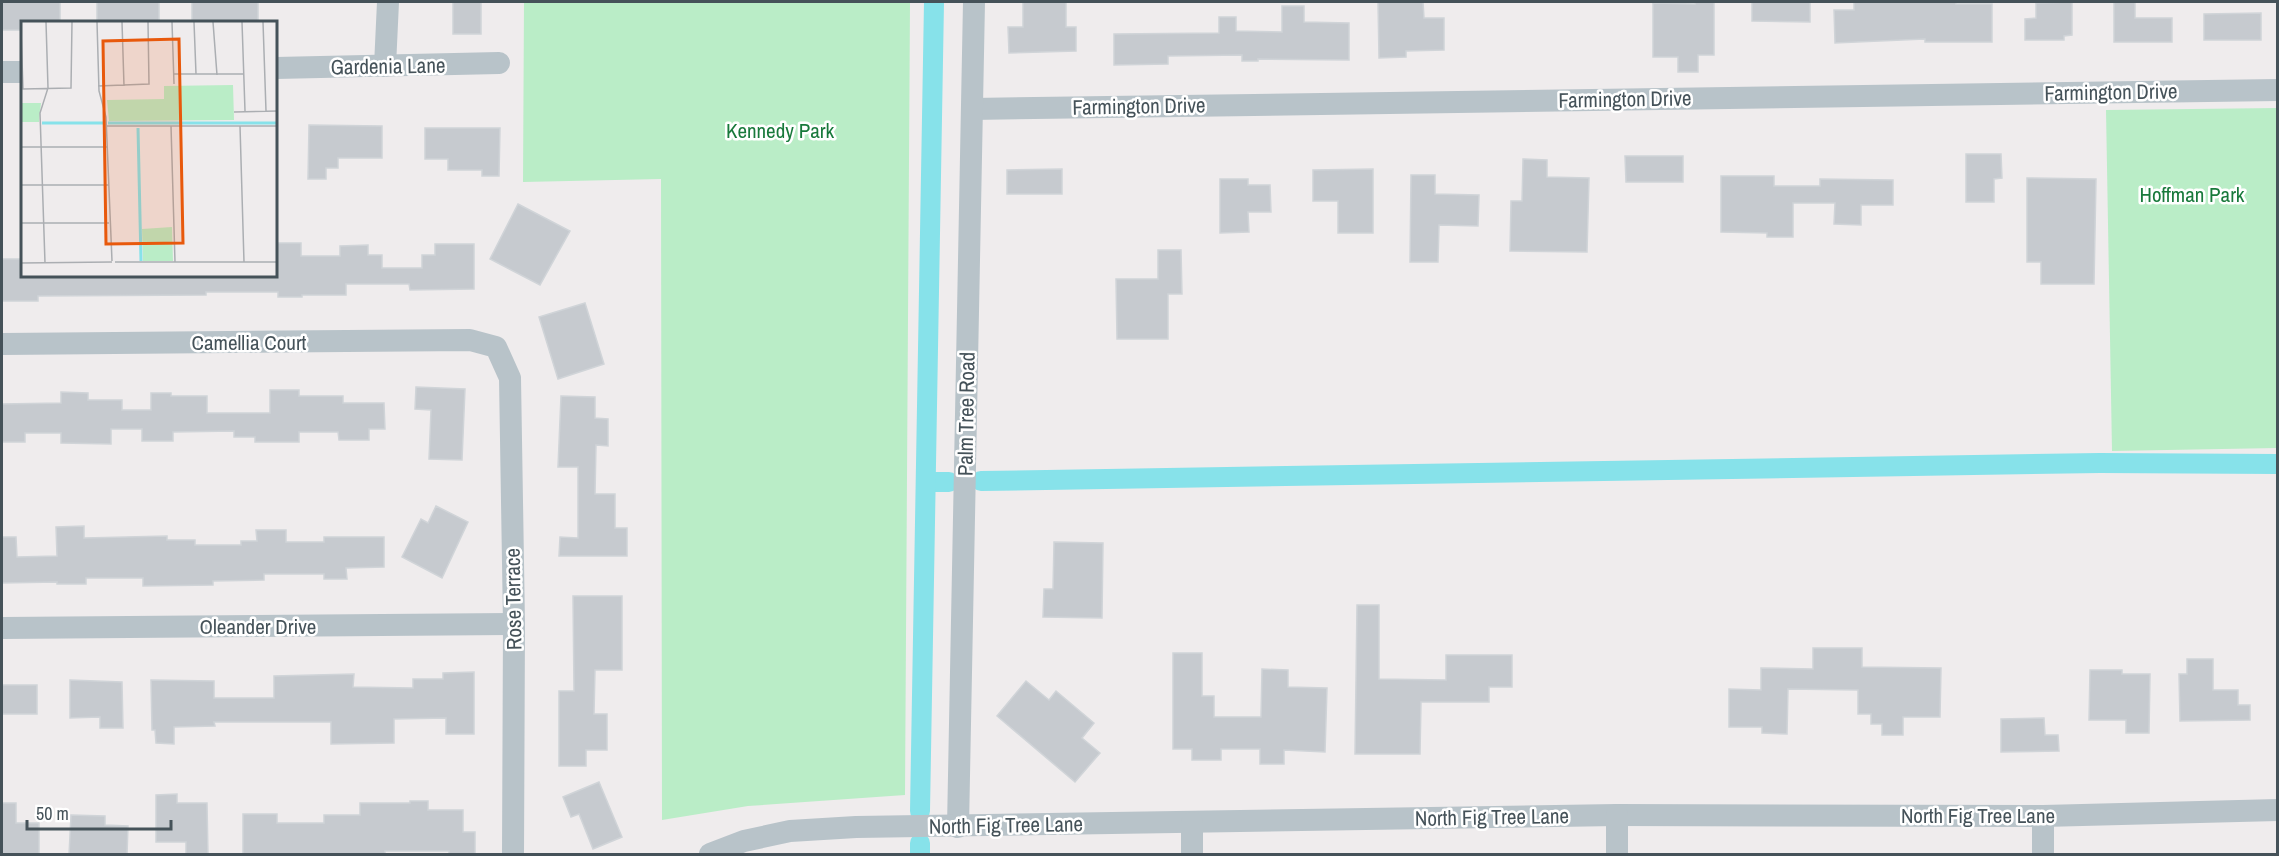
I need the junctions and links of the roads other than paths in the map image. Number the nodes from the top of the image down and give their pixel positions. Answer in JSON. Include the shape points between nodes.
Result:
{"nodes":[{"id":1,"x":388,"y":2,"type":"edge"},
{"id":2,"x":974,"y":2,"type":"edge"},
{"id":3,"x":499,"y":63,"type":"dead end"},
{"id":4,"x":386,"y":66,"type":"junction"},
{"id":5,"x":278,"y":68,"type":"edge"},
{"id":6,"x":2,"y":72,"type":"edge"},
{"id":7,"x":21,"y":72,"type":"edge"},
{"id":8,"x":2277,"y":90,"type":"edge"},
{"id":9,"x":972,"y":109,"type":"junction"},
{"id":10,"x":2,"y":344,"type":"edge"},
{"id":11,"x":496,"y":347,"type":"joint"},
{"id":12,"x":514,"y":624,"type":"junction"},
{"id":13,"x":2,"y":628,"type":"edge"},
{"id":14,"x":2277,"y":810,"type":"edge"},
{"id":15,"x":1617,"y":815,"type":"junction"},
{"id":16,"x":2043,"y":816,"type":"junction"},
{"id":17,"x":1192,"y":823,"type":"junction"},
{"id":18,"x":958,"y":827,"type":"junction"},
{"id":19,"x":513,"y":855,"type":"edge"},
{"id":20,"x":710,"y":855,"type":"edge"},
{"id":21,"x":1192,"y":855,"type":"edge"},
{"id":22,"x":1617,"y":855,"type":"edge"},
{"id":23,"x":2043,"y":855,"type":"edge"}],
"edges":[{"from":1,"to":4,"type":"street"},
{"from":2,"to":9,"type":"street","name":"Palm Tree Road"},
{"from":3,"to":4,"type":"street","name":"Gardenia Lane"},
{"from":4,"to":5,"type":"street","name":"Gardenia Lane"},
{"from":6,"to":7,"type":"street"},
{"from":8,"to":9,"type":"street","name":"Farmington Drive"},
{"from":9,"to":18,"type":"street","name":"Palm Tree Road"},
{"from":10,"to":11,"type":"street","name":"Camellia Court","via":[[470,340]]},
{"from":11,"to":12,"type":"street","name":"Rose Terrace","via":[[510,378]]},
{"from":12,"to":13,"type":"street","name":"Oleander Drive"},
{"from":12,"to":19,"type":"street","name":"Rose Terrace"},
{"from":14,"to":16,"type":"street","name":"North Fig Tree Lane"},
{"from":15,"to":16,"type":"street","name":"North Fig Tree Lane"},
{"from":15,"to":17,"type":"street","name":"North Fig Tree Lane"},
{"from":15,"to":22,"type":"street"},
{"from":16,"to":23,"type":"street"},
{"from":17,"to":18,"type":"street","name":"North Fig Tree Lane"},
{"from":17,"to":21,"type":"street"},
{"from":18,"to":20,"type":"street","name":"North Fig Tree Lane","via":[[790,831],[744,841]]}]}
